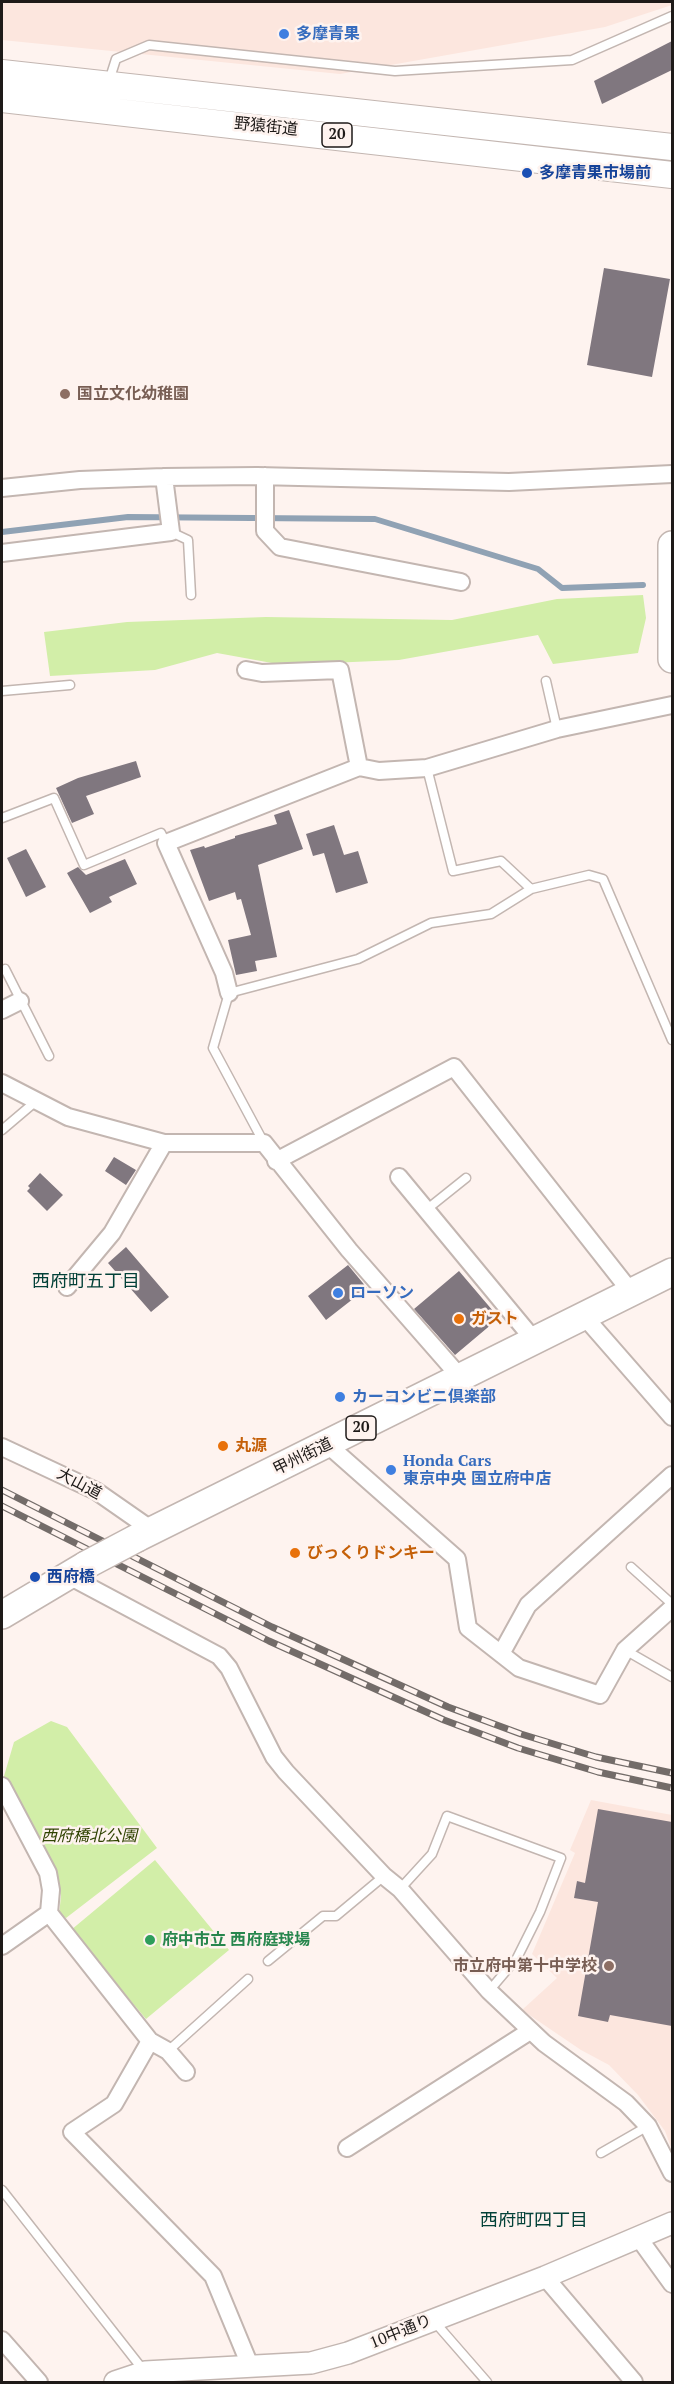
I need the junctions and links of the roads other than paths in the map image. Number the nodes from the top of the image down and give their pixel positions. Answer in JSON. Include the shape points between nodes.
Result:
{"nodes":[{"id":1,"x":672,"y":16,"type":"edge"},
{"id":2,"x":2,"y":74,"type":"edge"},
{"id":3,"x":108,"y":85,"type":"junction"},
{"id":4,"x":2,"y":99,"type":"edge"},
{"id":5,"x":672,"y":147,"type":"edge"},
{"id":6,"x":672,"y":175,"type":"edge"},
{"id":7,"x":672,"y":474,"type":"edge"},
{"id":8,"x":265,"y":476,"type":"junction"},
{"id":9,"x":164,"y":477,"type":"junction"},
{"id":10,"x":2,"y":488,"type":"edge"},
{"id":11,"x":170,"y":529,"type":"junction"},
{"id":12,"x":672,"y":545,"type":"edge"},
{"id":13,"x":2,"y":553,"type":"edge"},
{"id":14,"x":462,"y":582,"type":"dead end"},
{"id":15,"x":191,"y":595,"type":"dead end"},
{"id":16,"x":672,"y":659,"type":"edge"},
{"id":17,"x":246,"y":670,"type":"dead end"},
{"id":18,"x":546,"y":681,"type":"dead end"},
{"id":19,"x":70,"y":685,"type":"dead end"},
{"id":20,"x":2,"y":692,"type":"edge"},
{"id":21,"x":672,"y":705,"type":"edge"},
{"id":22,"x":557,"y":729,"type":"junction"},
{"id":23,"x":359,"y":767,"type":"junction"},
{"id":24,"x":427,"y":768,"type":"junction"},
{"id":25,"x":2,"y":819,"type":"edge"},
{"id":26,"x":166,"y":843,"type":"junction"},
{"id":27,"x":531,"y":889,"type":"junction"},
{"id":28,"x":5,"y":969,"type":"dead end"},
{"id":29,"x":229,"y":993,"type":"junction"},
{"id":30,"x":20,"y":1001,"type":"junction"},
{"id":31,"x":2,"y":1010,"type":"edge"},
{"id":32,"x":672,"y":1040,"type":"edge"},
{"id":33,"x":49,"y":1056,"type":"dead end"},
{"id":34,"x":2,"y":1083,"type":"edge"},
{"id":35,"x":35,"y":1102,"type":"junction"},
{"id":36,"x":2,"y":1131,"type":"edge"},
{"id":37,"x":164,"y":1143,"type":"junction"},
{"id":38,"x":264,"y":1143,"type":"junction"},
{"id":39,"x":276,"y":1161,"type":"junction"},
{"id":40,"x":399,"y":1177,"type":"dead end"},
{"id":41,"x":466,"y":1178,"type":"dead end"},
{"id":42,"x":426,"y":1210,"type":"junction"},
{"id":43,"x":672,"y":1272,"type":"edge"},
{"id":44,"x":67,"y":1287,"type":"dead end"},
{"id":45,"x":631,"y":1292,"type":"junction"},
{"id":46,"x":583,"y":1315,"type":"junction"},
{"id":47,"x":534,"y":1340,"type":"junction"},
{"id":48,"x":461,"y":1378,"type":"junction"},
{"id":49,"x":672,"y":1417,"type":"edge"},
{"id":50,"x":328,"y":1445,"type":"junction"},
{"id":51,"x":2,"y":1447,"type":"edge"},
{"id":52,"x":672,"y":1475,"type":"edge"},
{"id":53,"x":145,"y":1534,"type":"junction"},
{"id":54,"x":632,"y":1567,"type":"dead end"},
{"id":55,"x":77,"y":1570,"type":"junction"},
{"id":56,"x":672,"y":1606,"type":"edge"},
{"id":57,"x":2,"y":1616,"type":"edge"},
{"id":58,"x":625,"y":1650,"type":"junction"},
{"id":59,"x":501,"y":1654,"type":"junction"},
{"id":60,"x":672,"y":1677,"type":"edge"},
{"id":61,"x":2,"y":1786,"type":"edge"},
{"id":62,"x":384,"y":1876,"type":"junction"},
{"id":63,"x":400,"y":1888,"type":"junction"},
{"id":64,"x":49,"y":1913,"type":"junction"},
{"id":65,"x":2,"y":1946,"type":"edge"},
{"id":66,"x":268,"y":1961,"type":"dead end"},
{"id":67,"x":248,"y":1979,"type":"dead end"},
{"id":68,"x":489,"y":1991,"type":"junction"},
{"id":69,"x":530,"y":2031,"type":"junction"},
{"id":70,"x":150,"y":2042,"type":"junction"},
{"id":71,"x":168,"y":2051,"type":"junction"},
{"id":72,"x":186,"y":2072,"type":"dead end"},
{"id":73,"x":648,"y":2126,"type":"junction"},
{"id":74,"x":347,"y":2148,"type":"dead end"},
{"id":75,"x":601,"y":2152,"type":"dead end"},
{"id":76,"x":672,"y":2173,"type":"edge"},
{"id":77,"x":2,"y":2190,"type":"edge"},
{"id":78,"x":672,"y":2223,"type":"edge"},
{"id":79,"x":638,"y":2237,"type":"junction"},
{"id":80,"x":544,"y":2277,"type":"junction"},
{"id":81,"x":672,"y":2284,"type":"edge"},
{"id":82,"x":433,"y":2319,"type":"junction"},
{"id":83,"x":2,"y":2340,"type":"edge"},
{"id":84,"x":251,"y":2368,"type":"junction"},
{"id":85,"x":145,"y":2372,"type":"junction"},
{"id":86,"x":39,"y":2382,"type":"edge"},
{"id":87,"x":115,"y":2382,"type":"edge"},
{"id":88,"x":487,"y":2382,"type":"edge"},
{"id":89,"x":634,"y":2382,"type":"edge"}],
"edges":[{"from":1,"to":3,"type":"lane","via":[[572,60],[395,71],[149,45],[116,59]]},
{"from":2,"to":3,"type":"main road","name":"野猿街道","number":"20"},
{"from":3,"to":5,"type":"main road","name":"野猿街道","number":"20"},
{"from":4,"to":6,"type":"main road","name":"野猿街道","number":"20"},
{"from":7,"to":8,"type":"street","via":[[509,482]]},
{"from":8,"to":9,"type":"street"},
{"from":8,"to":14,"type":"street","via":[[265,531],[280,547]]},
{"from":9,"to":10,"type":"street"},
{"from":9,"to":11,"type":"street"},
{"from":11,"to":13,"type":"street"},
{"from":11,"to":15,"type":"lane","via":[[188,540]]},
{"from":12,"to":16,"type":"highway"},
{"from":17,"to":23,"type":"street","via":[[340,670]]},
{"from":18,"to":22,"type":"lane"},
{"from":19,"to":20,"type":"lane"},
{"from":21,"to":22,"type":"street"},
{"from":22,"to":24,"type":"street"},
{"from":23,"to":24,"type":"street","via":[[379,771]]},
{"from":23,"to":26,"type":"street"},
{"from":24,"to":27,"type":"lane","via":[[453,871],[501,861]]},
{"from":25,"to":26,"type":"lane","via":[[54,798],[84,865],[161,832]]},
{"from":26,"to":29,"type":"street","via":[[224,973]]},
{"from":27,"to":29,"type":"lane","via":[[491,914],[431,923],[358,959]]},
{"from":27,"to":32,"type":"lane","via":[[589,875],[603,879]]},
{"from":28,"to":30,"type":"lane"},
{"from":29,"to":38,"type":"lane","via":[[213,1048]]},
{"from":30,"to":31,"type":"street"},
{"from":30,"to":33,"type":"lane"},
{"from":34,"to":35,"type":"street"},
{"from":35,"to":36,"type":"lane"},
{"from":35,"to":37,"type":"street","via":[[87,1124]]},
{"from":37,"to":38,"type":"street"},
{"from":37,"to":44,"type":"street","via":[[112,1233]]},
{"from":38,"to":39,"type":"street"},
{"from":39,"to":45,"type":"street","via":[[454,1067]]},
{"from":39,"to":48,"type":"street"},
{"from":40,"to":42,"type":"street"},
{"from":41,"to":42,"type":"lane"},
{"from":42,"to":47,"type":"street"},
{"from":43,"to":45,"type":"highway","name":"甲州街道","number":"20"},
{"from":45,"to":46,"type":"highway","name":"甲州街道","number":"20"},
{"from":46,"to":47,"type":"highway","name":"甲州街道","number":"20"},
{"from":46,"to":49,"type":"street"},
{"from":47,"to":48,"type":"highway","name":"甲州街道","number":"20"},
{"from":48,"to":50,"type":"highway","name":"甲州街道","number":"20"},
{"from":50,"to":53,"type":"highway","name":"甲州街道","number":"20"},
{"from":50,"to":59,"type":"street","via":[[457,1559],[468,1629]]},
{"from":51,"to":53,"type":"street","name":"大山道","via":[[96,1491]]},
{"from":52,"to":59,"type":"street","via":[[528,1605]]},
{"from":53,"to":55,"type":"highway","name":"甲州街道","number":"20","bridge":true},
{"from":54,"to":56,"type":"lane"},
{"from":55,"to":57,"type":"highway","name":"甲州街道","number":"20"},
{"from":55,"to":62,"type":"street","via":[[219,1656],[229,1668],[274,1757]]},
{"from":56,"to":58,"type":"street"},
{"from":58,"to":59,"type":"street","via":[[600,1695],[519,1668]]},
{"from":58,"to":60,"type":"lane"},
{"from":61,"to":64,"type":"street","via":[[48,1873]]},
{"from":62,"to":63,"type":"street"},
{"from":62,"to":66,"type":"lane","via":[[336,1916],[323,1916]]},
{"from":63,"to":68,"type":"street"},
{"from":63,"to":68,"type":"lane","via":[[432,1854],[447,1816],[561,1858],[517,1958]]},
{"from":64,"to":65,"type":"street"},
{"from":64,"to":70,"type":"street"},
{"from":67,"to":71,"type":"lane"},
{"from":68,"to":69,"type":"street"},
{"from":69,"to":73,"type":"street","via":[[626,2103]]},
{"from":69,"to":74,"type":"street"},
{"from":70,"to":71,"type":"street"},
{"from":70,"to":84,"type":"street","via":[[114,2104],[72,2132],[213,2276]]},
{"from":71,"to":72,"type":"street"},
{"from":73,"to":75,"type":"lane"},
{"from":73,"to":76,"type":"street"},
{"from":77,"to":85,"type":"lane"},
{"from":78,"to":79,"type":"street","name":"10中通り"},
{"from":79,"to":80,"type":"street","name":"10中通り"},
{"from":79,"to":81,"type":"street"},
{"from":80,"to":82,"type":"street","name":"10中通り"},
{"from":80,"to":89,"type":"street"},
{"from":82,"to":84,"type":"street","name":"10中通り","via":[[339,2356],[311,2363]]},
{"from":82,"to":88,"type":"lane"},
{"from":83,"to":86,"type":"street"},
{"from":84,"to":85,"type":"street","name":"10中通り"},
{"from":85,"to":87,"type":"street","name":"10中通り"}]}
